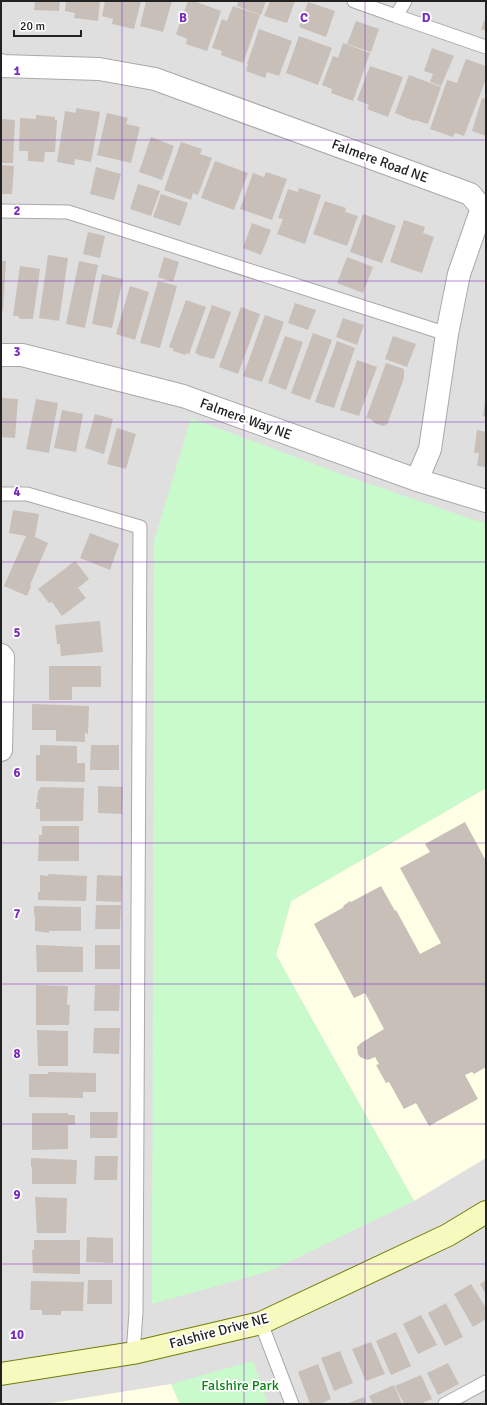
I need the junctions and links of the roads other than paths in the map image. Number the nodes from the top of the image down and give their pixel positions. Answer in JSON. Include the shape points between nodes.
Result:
{"nodes":[{"id":1,"x":354,"y":1,"type":"edge"},
{"id":2,"x":404,"y":1,"type":"edge"},
{"id":3,"x":396,"y":16,"type":"junction"},
{"id":4,"x":486,"y":47,"type":"edge"},
{"id":5,"x":1,"y":65,"type":"edge"},
{"id":6,"x":1,"y":211,"type":"edge"},
{"id":7,"x":447,"y":334,"type":"junction"},
{"id":8,"x":1,"y":355,"type":"edge"},
{"id":9,"x":417,"y":480,"type":"junction"},
{"id":10,"x":1,"y":494,"type":"edge"},
{"id":11,"x":486,"y":501,"type":"edge"},
{"id":12,"x":1,"y":655,"type":"edge"},
{"id":13,"x":1,"y":750,"type":"edge"},
{"id":14,"x":486,"y":1212,"type":"edge"},
{"id":15,"x":261,"y":1323,"type":"junction"},
{"id":16,"x":133,"y":1353,"type":"junction"},
{"id":17,"x":1,"y":1374,"type":"edge"},
{"id":18,"x":486,"y":1382,"type":"edge"},
{"id":19,"x":292,"y":1404,"type":"edge"},
{"id":20,"x":445,"y":1404,"type":"edge"}],
"edges":[{"from":1,"to":3,"type":"lane"},
{"from":2,"to":3,"type":"lane"},
{"from":3,"to":4,"type":"lane"},
{"from":5,"to":7,"type":"street","name":"Falmere Road NE","via":[[99,69],[155,79],[470,194],[482,208],[459,274]]},
{"from":6,"to":7,"type":"lane","via":[[68,212]]},
{"from":7,"to":9,"type":"street","name":"Falmere Road NE","via":[[430,448]]},
{"from":8,"to":9,"type":"street","name":"Falmere Way NE","via":[[22,355],[183,396]]},
{"from":9,"to":11,"type":"street","name":"Falmere Way NE"},
{"from":10,"to":16,"type":"lane","via":[[27,494],[140,527],[136,1305]]},
{"from":12,"to":13,"type":"street"},
{"from":14,"to":15,"type":"street","name":"Falshire Drive NE","via":[[448,1235]]},
{"from":15,"to":16,"type":"street","name":"Falshire Drive NE"},
{"from":15,"to":19,"type":"lane"},
{"from":16,"to":17,"type":"street","name":"Falshire Drive NE"},
{"from":18,"to":20,"type":"lane"}]}
